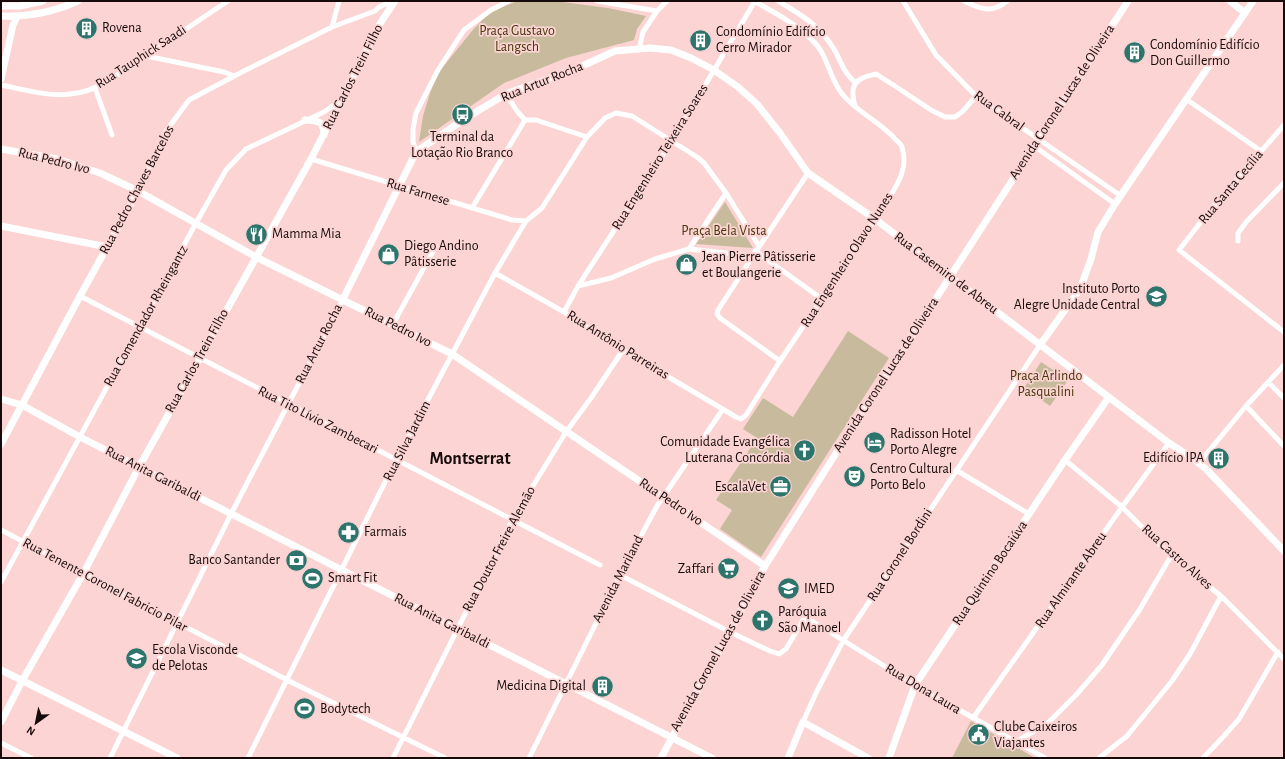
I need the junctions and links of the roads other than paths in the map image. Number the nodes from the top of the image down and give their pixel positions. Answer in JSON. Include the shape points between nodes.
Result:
{"nodes":[{"id":1,"x":42,"y":1,"type":"edge"},
{"id":2,"x":78,"y":1,"type":"edge"},
{"id":3,"x":228,"y":1,"type":"edge"},
{"id":4,"x":339,"y":1,"type":"edge"},
{"id":5,"x":395,"y":1,"type":"edge"},
{"id":6,"x":509,"y":1,"type":"edge"},
{"id":7,"x":597,"y":1,"type":"edge"},
{"id":8,"x":667,"y":1,"type":"edge"},
{"id":9,"x":755,"y":1,"type":"edge"},
{"id":10,"x":778,"y":1,"type":"edge"},
{"id":11,"x":903,"y":1,"type":"edge"},
{"id":12,"x":964,"y":1,"type":"edge"},
{"id":13,"x":1007,"y":1,"type":"edge"},
{"id":14,"x":1128,"y":1,"type":"edge"},
{"id":15,"x":1230,"y":1,"type":"edge"},
{"id":16,"x":1253,"y":1,"type":"edge"},
{"id":17,"x":17,"y":4,"type":"edge"},
{"id":18,"x":1,"y":6,"type":"edge"},
{"id":19,"x":376,"y":11,"type":"junction"},
{"id":20,"x":388,"y":12,"type":"junction"},
{"id":21,"x":657,"y":12,"type":"junction"},
{"id":22,"x":1245,"y":13,"type":"junction"},
{"id":23,"x":1,"y":16,"type":"edge"},
{"id":24,"x":14,"y":16,"type":"junction"},
{"id":25,"x":332,"y":27,"type":"junction"},
{"id":26,"x":639,"y":50,"type":"junction"},
{"id":27,"x":146,"y":56,"type":"junction"},
{"id":28,"x":714,"y":70,"type":"junction"},
{"id":29,"x":234,"y":76,"type":"junction"},
{"id":30,"x":1,"y":79,"type":"edge"},
{"id":31,"x":856,"y":83,"type":"junction"},
{"id":32,"x":1,"y":85,"type":"edge"},
{"id":33,"x":95,"y":88,"type":"junction"},
{"id":34,"x":506,"y":94,"type":"junction"},
{"id":35,"x":976,"y":96,"type":"junction"},
{"id":36,"x":1186,"y":99,"type":"junction"},
{"id":37,"x":342,"y":100,"type":"junction"},
{"id":38,"x":855,"y":107,"type":"junction"},
{"id":39,"x":305,"y":120,"type":"junction"},
{"id":40,"x":525,"y":120,"type":"junction"},
{"id":41,"x":1284,"y":125,"type":"edge"},
{"id":42,"x":112,"y":135,"type":"dead end"},
{"id":43,"x":324,"y":135,"type":"junction"},
{"id":44,"x":587,"y":137,"type":"junction"},
{"id":45,"x":1036,"y":137,"type":"junction"},
{"id":46,"x":672,"y":141,"type":"junction"},
{"id":47,"x":1034,"y":146,"type":"junction"},
{"id":48,"x":1,"y":149,"type":"edge"},
{"id":49,"x":1261,"y":151,"type":"junction"},
{"id":50,"x":416,"y":152,"type":"junction"},
{"id":51,"x":311,"y":159,"type":"junction"},
{"id":52,"x":808,"y":173,"type":"junction"},
{"id":53,"x":1284,"y":183,"type":"edge"},
{"id":54,"x":398,"y":186,"type":"junction"},
{"id":55,"x":1106,"y":186,"type":"junction"},
{"id":56,"x":138,"y":191,"type":"junction"},
{"id":57,"x":726,"y":194,"type":"junction"},
{"id":58,"x":1101,"y":194,"type":"junction"},
{"id":59,"x":1121,"y":196,"type":"junction"},
{"id":60,"x":1115,"y":204,"type":"junction"},
{"id":61,"x":472,"y":208,"type":"junction"},
{"id":62,"x":875,"y":219,"type":"junction"},
{"id":63,"x":526,"y":221,"type":"junction"},
{"id":64,"x":196,"y":223,"type":"junction"},
{"id":65,"x":1,"y":226,"type":"edge"},
{"id":66,"x":1238,"y":241,"type":"dead end"},
{"id":67,"x":436,"y":246,"type":"dead end"},
{"id":68,"x":759,"y":246,"type":"junction"},
{"id":69,"x":107,"y":247,"type":"junction"},
{"id":70,"x":689,"y":249,"type":"junction"},
{"id":71,"x":754,"y":254,"type":"junction"},
{"id":72,"x":256,"y":256,"type":"junction"},
{"id":73,"x":494,"y":273,"type":"junction"},
{"id":74,"x":950,"y":276,"type":"junction"},
{"id":75,"x":578,"y":286,"type":"junction"},
{"id":76,"x":80,"y":296,"type":"junction"},
{"id":77,"x":343,"y":299,"type":"junction"},
{"id":78,"x":822,"y":299,"type":"junction"},
{"id":79,"x":564,"y":312,"type":"junction"},
{"id":80,"x":393,"y":324,"type":"junction"},
{"id":81,"x":139,"y":328,"type":"junction"},
{"id":82,"x":1284,"y":332,"type":"edge"},
{"id":83,"x":1040,"y":345,"type":"junction"},
{"id":84,"x":623,"y":350,"type":"junction"},
{"id":85,"x":452,"y":354,"type":"junction"},
{"id":86,"x":199,"y":358,"type":"junction"},
{"id":87,"x":780,"y":361,"type":"junction"},
{"id":88,"x":1284,"y":365,"type":"edge"},
{"id":89,"x":1268,"y":382,"type":"junction"},
{"id":90,"x":1109,"y":397,"type":"junction"},
{"id":91,"x":1284,"y":398,"type":"edge"},
{"id":92,"x":1,"y":399,"type":"edge"},
{"id":93,"x":288,"y":404,"type":"junction"},
{"id":94,"x":22,"y":405,"type":"junction"},
{"id":95,"x":1246,"y":406,"type":"junction"},
{"id":96,"x":722,"y":409,"type":"junction"},
{"id":97,"x":741,"y":419,"type":"joint"},
{"id":98,"x":566,"y":432,"type":"junction"},
{"id":99,"x":80,"y":437,"type":"junction"},
{"id":100,"x":1170,"y":443,"type":"junction"},
{"id":101,"x":1,"y":444,"type":"edge"},
{"id":102,"x":1284,"y":446,"type":"edge"},
{"id":103,"x":1204,"y":456,"type":"junction"},
{"id":104,"x":396,"y":460,"type":"junction"},
{"id":105,"x":1065,"y":460,"type":"junction"},
{"id":106,"x":1195,"y":460,"type":"junction"},
{"id":107,"x":1201,"y":465,"type":"junction"},
{"id":108,"x":139,"y":467,"type":"junction"},
{"id":109,"x":956,"y":470,"type":"junction"},
{"id":110,"x":663,"y":497,"type":"junction"},
{"id":111,"x":1122,"y":507,"type":"junction"},
{"id":112,"x":231,"y":514,"type":"junction"},
{"id":113,"x":1029,"y":514,"type":"junction"},
{"id":114,"x":512,"y":520,"type":"junction"},
{"id":115,"x":1,"y":530,"type":"edge"},
{"id":116,"x":23,"y":542,"type":"junction"},
{"id":117,"x":1284,"y":551,"type":"edge"},
{"id":118,"x":1171,"y":556,"type":"junction"},
{"id":119,"x":600,"y":565,"type":"dead end"},
{"id":120,"x":765,"y":566,"type":"junction"},
{"id":121,"x":342,"y":570,"type":"junction"},
{"id":122,"x":83,"y":574,"type":"junction"},
{"id":123,"x":620,"y":575,"type":"junction"},
{"id":124,"x":1,"y":582,"type":"edge"},
{"id":125,"x":1221,"y":596,"type":"junction"},
{"id":126,"x":177,"y":623,"type":"junction"},
{"id":127,"x":457,"y":629,"type":"junction"},
{"id":128,"x":730,"y":632,"type":"junction"},
{"id":129,"x":843,"y":641,"type":"junction"},
{"id":130,"x":1278,"y":652,"type":"junction"},
{"id":131,"x":1284,"y":659,"type":"edge"},
{"id":132,"x":1,"y":670,"type":"edge"},
{"id":133,"x":287,"y":680,"type":"junction"},
{"id":134,"x":22,"y":681,"type":"junction"},
{"id":135,"x":566,"y":684,"type":"junction"},
{"id":136,"x":915,"y":685,"type":"junction"},
{"id":137,"x":973,"y":718,"type":"junction"},
{"id":138,"x":1,"y":722,"type":"edge"},
{"id":139,"x":804,"y":722,"type":"junction"},
{"id":140,"x":124,"y":731,"type":"junction"},
{"id":141,"x":403,"y":737,"type":"junction"},
{"id":142,"x":672,"y":738,"type":"junction"},
{"id":143,"x":1016,"y":742,"type":"junction"},
{"id":144,"x":1,"y":743,"type":"edge"},
{"id":145,"x":30,"y":758,"type":"edge"},
{"id":146,"x":110,"y":758,"type":"edge"},
{"id":147,"x":177,"y":758,"type":"edge"},
{"id":148,"x":248,"y":758,"type":"edge"},
{"id":149,"x":393,"y":758,"type":"edge"},
{"id":150,"x":445,"y":758,"type":"edge"},
{"id":151,"x":529,"y":758,"type":"edge"},
{"id":152,"x":661,"y":758,"type":"edge"},
{"id":153,"x":712,"y":758,"type":"edge"},
{"id":154,"x":788,"y":758,"type":"edge"},
{"id":155,"x":868,"y":758,"type":"edge"},
{"id":156,"x":889,"y":758,"type":"edge"},
{"id":157,"x":1045,"y":758,"type":"edge"},
{"id":158,"x":1099,"y":758,"type":"edge"},
{"id":159,"x":1203,"y":758,"type":"edge"}],
"edges":[{"from":1,"to":17,"type":"street"},
{"from":2,"to":24,"type":"street","via":[[35,14]]},
{"from":3,"to":27,"type":"street","name":"Rua Tauphick Saadi"},
{"from":4,"to":25,"type":"street"},
{"from":5,"to":19,"type":"street","name":"Rua Pedro Chaves Barcelos","via":[[379,7]]},
{"from":5,"to":20,"type":"street","name":"Rua Carlos Trein Filho"},
{"from":6,"to":50,"type":"street","via":[[491,10],[464,30],[438,70],[416,113],[413,129]]},
{"from":7,"to":21,"type":"street"},
{"from":8,"to":21,"type":"street"},
{"from":9,"to":28,"type":"street","name":"Rua Engenheiro Teixeira Soares"},
{"from":9,"to":38,"type":"street","name":"Rua Engenheiro Olavo Nunes","via":[[795,25],[814,40],[834,82]]},
{"from":10,"to":31,"type":"street","via":[[801,14],[820,30],[848,75]]},
{"from":11,"to":35,"type":"street","name":"Rua Cabral","via":[[936,55]]},
{"from":12,"to":13,"type":"street","via":[[983,9],[994,9]]},
{"from":14,"to":45,"type":"street","name":"Avenida Coronel Lucas de Oliveira"},
{"from":15,"to":22,"type":"street"},
{"from":16,"to":22,"type":"street","name":"Rua Coronel Bordini"},
{"from":17,"to":18,"type":"street"},
{"from":19,"to":20,"type":"street","name":"Rua Pedro Chaves Barcelos"},
{"from":19,"to":25,"type":"street","name":"Rua Pedro Chaves Barcelos"},
{"from":20,"to":37,"type":"street","name":"Rua Carlos Trein Filho"},
{"from":21,"to":26,"type":"street","via":[[643,32]]},
{"from":22,"to":36,"type":"street","name":"Rua Coronel Bordini"},
{"from":23,"to":24,"type":"street"},
{"from":24,"to":30,"type":"street"},
{"from":25,"to":29,"type":"street","name":"Rua Pedro Chaves Barcelos"},
{"from":26,"to":28,"type":"street","name":"Rua Casemiro de Abreu","via":[[671,50]]},
{"from":26,"to":34,"type":"street","name":"Rua Artur Rocha","via":[[615,51],[580,67]]},
{"from":27,"to":29,"type":"street"},
{"from":27,"to":33,"type":"street","name":"Rua Tauphick Saadi"},
{"from":28,"to":46,"type":"street","name":"Rua Engenheiro Teixeira Soares"},
{"from":28,"to":52,"type":"street","name":"Rua Casemiro de Abreu","via":[[757,104]]},
{"from":29,"to":56,"type":"street","name":"Rua Pedro Chaves Barcelos","via":[[189,100],[166,131]]},
{"from":31,"to":35,"type":"street","via":[[865,76],[876,74],[946,117],[955,117]]},
{"from":31,"to":38,"type":"street","via":[[852,90]]},
{"from":32,"to":33,"type":"street","name":"Rua Tauphick Saadi","via":[[54,95],[69,95]]},
{"from":33,"to":42,"type":"street"},
{"from":34,"to":40,"type":"street"},
{"from":34,"to":50,"type":"street","name":"Rua Artur Rocha"},
{"from":35,"to":45,"type":"street","name":"Rua Cabral"},
{"from":36,"to":49,"type":"street"},
{"from":36,"to":59,"type":"street","name":"Rua Coronel Bordini"},
{"from":37,"to":39,"type":"street","name":"Rua Comendador Rheingantz"},
{"from":37,"to":43,"type":"street","name":"Rua Carlos Trein Filho"},
{"from":38,"to":62,"type":"street","name":"Rua Engenheiro Olavo Nunes","via":[[887,130],[902,146],[905,164],[900,181]]},
{"from":39,"to":43,"type":"street","via":[[321,122]]},
{"from":39,"to":64,"type":"street","name":"Rua Comendador Rheingantz","via":[[246,149],[226,170]]},
{"from":40,"to":44,"type":"street","via":[[536,120]]},
{"from":40,"to":61,"type":"street"},
{"from":41,"to":49,"type":"street","name":"Rua Santa Cecília"},
{"from":43,"to":51,"type":"street","name":"Rua Carlos Trein Filho"},
{"from":44,"to":46,"type":"street","name":"Rua Silva Jardim","via":[[606,118],[616,113],[632,116]]},
{"from":44,"to":63,"type":"street","name":"Rua Silva Jardim","via":[[542,208]]},
{"from":45,"to":47,"type":"street","name":"Avenida Coronel Lucas de Oliveira"},
{"from":45,"to":55,"type":"street","name":"Rua Cabral"},
{"from":46,"to":57,"type":"street","via":[[704,163]]},
{"from":46,"to":75,"type":"street","name":"Rua Engenheiro Teixeira Soares"},
{"from":47,"to":58,"type":"street","name":"Rua Cabral"},
{"from":47,"to":74,"type":"street","name":"Avenida Coronel Lucas de Oliveira"},
{"from":48,"to":56,"type":"street","name":"Rua Pedro Ivo","via":[[57,159],[100,173]]},
{"from":49,"to":82,"type":"street","name":"Rua Santa Cecília","via":[[1179,250]]},
{"from":50,"to":54,"type":"street","name":"Rua Artur Rocha"},
{"from":51,"to":54,"type":"street","name":"Rua Farnese"},
{"from":51,"to":72,"type":"street","name":"Rua Carlos Trein Filho"},
{"from":52,"to":62,"type":"street","name":"Rua Casemiro de Abreu"},
{"from":52,"to":68,"type":"street"},
{"from":53,"to":66,"type":"street","via":[[1247,221],[1238,233]]},
{"from":54,"to":61,"type":"street","name":"Rua Farnese"},
{"from":54,"to":77,"type":"street","name":"Rua Artur Rocha"},
{"from":55,"to":58,"type":"street"},
{"from":55,"to":59,"type":"street","name":"Rua Cabral"},
{"from":56,"to":64,"type":"street","name":"Rua Pedro Ivo"},
{"from":56,"to":69,"type":"street","name":"Rua Pedro Chaves Barcelos"},
{"from":57,"to":68,"type":"street"},
{"from":57,"to":70,"type":"street"},
{"from":58,"to":60,"type":"street","name":"Rua Cabral"},
{"from":59,"to":60,"type":"street","name":"Rua Coronel Bordini"},
{"from":60,"to":83,"type":"street","name":"Rua Coronel Bordini","via":[[1098,232],[1080,289]]},
{"from":61,"to":63,"type":"street","name":"Rua Farnese","via":[[512,220]]},
{"from":62,"to":74,"type":"street","name":"Rua Casemiro de Abreu"},
{"from":62,"to":78,"type":"street","name":"Rua Engenheiro Olavo Nunes"},
{"from":63,"to":73,"type":"street","name":"Rua Silva Jardim"},
{"from":64,"to":72,"type":"street","name":"Rua Pedro Ivo"},
{"from":64,"to":81,"type":"street","name":"Rua Comendador Rheingantz"},
{"from":65,"to":69,"type":"street"},
{"from":67,"to":80,"type":"street"},
{"from":68,"to":71,"type":"street"},
{"from":69,"to":76,"type":"street","name":"Rua Pedro Chaves Barcelos"},
{"from":70,"to":71,"type":"street"},
{"from":70,"to":75,"type":"street","via":[[655,259],[611,278]]},
{"from":71,"to":78,"type":"street"},
{"from":71,"to":87,"type":"street","via":[[717,314]]},
{"from":72,"to":77,"type":"street","name":"Rua Pedro Ivo"},
{"from":72,"to":86,"type":"street","name":"Rua Carlos Trein Filho"},
{"from":73,"to":79,"type":"street","name":"Rua Antônio Parreiras"},
{"from":73,"to":85,"type":"street","name":"Rua Silva Jardim"},
{"from":74,"to":83,"type":"street","name":"Rua Casemiro de Abreu"},
{"from":74,"to":120,"type":"street","name":"Avenida Coronel Lucas de Oliveira"},
{"from":75,"to":79,"type":"street","name":"Rua Engenheiro Teixeira Soares"},
{"from":76,"to":81,"type":"street","name":"Rua Tito Lívio Zambecari"},
{"from":76,"to":94,"type":"street","name":"Rua Pedro Chaves Barcelos"},
{"from":77,"to":80,"type":"street","name":"Rua Pedro Ivo"},
{"from":77,"to":93,"type":"street","name":"Rua Artur Rocha"},
{"from":78,"to":87,"type":"street","name":"Rua Engenheiro Olavo Nunes"},
{"from":79,"to":84,"type":"street","name":"Rua Antônio Parreiras"},
{"from":80,"to":85,"type":"street","name":"Rua Pedro Ivo"},
{"from":81,"to":86,"type":"street","name":"Rua Tito Lívio Zambecari"},
{"from":81,"to":99,"type":"street","name":"Rua Comendador Rheingantz"},
{"from":83,"to":90,"type":"street","name":"Rua Casemiro de Abreu"},
{"from":83,"to":109,"type":"street","name":"Rua Coronel Bordini"},
{"from":84,"to":96,"type":"street","name":"Rua Antônio Parreiras"},
{"from":84,"to":98,"type":"street","name":"Rua Doutor Freire Alemão"},
{"from":85,"to":98,"type":"street","name":"Rua Pedro Ivo"},
{"from":85,"to":104,"type":"street","name":"Rua Silva Jardim"},
{"from":86,"to":93,"type":"street","name":"Rua Tito Lívio Zambecari"},
{"from":86,"to":108,"type":"street","name":"Rua Carlos Trein Filho"},
{"from":87,"to":97,"type":"street","name":"Rua Engenheiro Olavo Nunes"},
{"from":88,"to":89,"type":"street"},
{"from":89,"to":91,"type":"street"},
{"from":89,"to":95,"type":"street"},
{"from":90,"to":100,"type":"street","name":"Rua Casemiro de Abreu"},
{"from":90,"to":105,"type":"street","name":"Rua Quintino Bocaiúva"},
{"from":92,"to":94,"type":"street","name":"Rua Anita Garibaldi"},
{"from":93,"to":104,"type":"street","name":"Rua Tito Lívio Zambecari"},
{"from":93,"to":112,"type":"street","name":"Rua Artur Rocha"},
{"from":94,"to":99,"type":"street","name":"Rua Anita Garibaldi"},
{"from":94,"to":101,"type":"street","name":"Rua Pedro Chaves Barcelos"},
{"from":95,"to":102,"type":"street"},
{"from":95,"to":103,"type":"street"},
{"from":96,"to":97,"type":"street","name":"Rua Antônio Parreiras"},
{"from":96,"to":110,"type":"street","name":"Avenida Mariland"},
{"from":98,"to":110,"type":"street","name":"Rua Pedro Ivo"},
{"from":98,"to":114,"type":"street","name":"Rua Doutor Freire Alemão"},
{"from":99,"to":108,"type":"street","name":"Rua Anita Garibaldi"},
{"from":99,"to":116,"type":"street","name":"Rua Comendador Rheingantz"},
{"from":100,"to":106,"type":"street","name":"Rua Casemiro de Abreu"},
{"from":100,"to":111,"type":"street","name":"Rua Almirante Abreu"},
{"from":103,"to":106,"type":"street"},
{"from":103,"to":107,"type":"street"},
{"from":104,"to":114,"type":"street","name":"Rua Tito Lívio Zambecari"},
{"from":104,"to":121,"type":"street","name":"Rua Silva Jardim"},
{"from":105,"to":111,"type":"street","name":"Rua Castro Alves"},
{"from":105,"to":113,"type":"street","name":"Rua Quintino Bocaiúva"},
{"from":106,"to":107,"type":"street","name":"Rua Casemiro de Abreu"},
{"from":107,"to":117,"type":"street","name":"Rua Casemiro de Abreu"},
{"from":108,"to":112,"type":"street","name":"Rua Anita Garibaldi"},
{"from":108,"to":122,"type":"street","name":"Rua Carlos Trein Filho"},
{"from":109,"to":113,"type":"street"},
{"from":109,"to":129,"type":"street","name":"Rua Coronel Bordini"},
{"from":110,"to":120,"type":"street","name":"Rua Pedro Ivo"},
{"from":110,"to":123,"type":"street","name":"Avenida Mariland"},
{"from":111,"to":118,"type":"street","name":"Rua Castro Alves"},
{"from":111,"to":137,"type":"street","name":"Rua Almirante Abreu"},
{"from":112,"to":121,"type":"street","name":"Rua Anita Garibaldi"},
{"from":112,"to":126,"type":"street","name":"Rua Artur Rocha"},
{"from":113,"to":136,"type":"street","name":"Rua Quintino Bocaiúva"},
{"from":114,"to":119,"type":"street","name":"Rua Tito Lívio Zambecari"},
{"from":114,"to":127,"type":"street","name":"Rua Doutor Freire Alemão"},
{"from":115,"to":116,"type":"street","name":"Rua Tenente Coronel Fabricio Pilar"},
{"from":116,"to":122,"type":"street","name":"Rua Tenente Coronel Fabricio Pilar"},
{"from":116,"to":124,"type":"street","name":"Rua Comendador Rheingantz"},
{"from":118,"to":125,"type":"street","name":"Rua Castro Alves"},
{"from":118,"to":143,"type":"street","via":[[1140,609],[1102,665],[1049,722]]},
{"from":120,"to":128,"type":"street","name":"Avenida Coronel Lucas de Oliveira"},
{"from":121,"to":127,"type":"street","name":"Rua Anita Garibaldi"},
{"from":121,"to":133,"type":"street","name":"Rua Silva Jardim"},
{"from":122,"to":126,"type":"street","name":"Rua Tenente Coronel Fabricio Pilar"},
{"from":122,"to":134,"type":"street","name":"Rua Carlos Trein Filho"},
{"from":123,"to":128,"type":"street"},
{"from":123,"to":135,"type":"street","name":"Avenida Mariland"},
{"from":125,"to":130,"type":"street","name":"Rua Castro Alves"},
{"from":125,"to":158,"type":"street","via":[[1190,654],[1172,681],[1127,736]]},
{"from":126,"to":133,"type":"street","name":"Rua Tenente Coronel Fabricio Pilar"},
{"from":126,"to":140,"type":"street","name":"Rua Artur Rocha"},
{"from":127,"to":135,"type":"street","name":"Rua Anita Garibaldi"},
{"from":127,"to":141,"type":"street","name":"Rua Doutor Freire Alemão"},
{"from":128,"to":129,"type":"street","name":"Rua Dona Laura","via":[[779,654],[786,649],[803,620],[812,621]]},
{"from":128,"to":142,"type":"street","name":"Avenida Coronel Lucas de Oliveira"},
{"from":129,"to":136,"type":"street","name":"Rua Dona Laura"},
{"from":129,"to":139,"type":"street","name":"Rua Coronel Bordini"},
{"from":130,"to":131,"type":"street","name":"Rua Castro Alves"},
{"from":130,"to":159,"type":"street","via":[[1238,719]]},
{"from":132,"to":134,"type":"street"},
{"from":133,"to":141,"type":"street","name":"Rua Tenente Coronel Fabricio Pilar"},
{"from":133,"to":148,"type":"street","name":"Rua Silva Jardim"},
{"from":134,"to":138,"type":"street","name":"Rua Carlos Trein Filho"},
{"from":134,"to":140,"type":"street"},
{"from":135,"to":142,"type":"street","name":"Rua Anita Garibaldi"},
{"from":135,"to":151,"type":"street","name":"Avenida Mariland"},
{"from":136,"to":137,"type":"street","name":"Rua Dona Laura"},
{"from":136,"to":156,"type":"street","name":"Rua Quintino Bocaiúva"},
{"from":137,"to":143,"type":"street","name":"Rua Dona Laura"},
{"from":139,"to":154,"type":"street","name":"Rua Coronel Bordini"},
{"from":139,"to":155,"type":"street"},
{"from":140,"to":146,"type":"street","name":"Rua Artur Rocha"},
{"from":140,"to":147,"type":"street"},
{"from":141,"to":149,"type":"street","name":"Rua Doutor Freire Alemão"},
{"from":141,"to":150,"type":"street","name":"Rua Tenente Coronel Fabricio Pilar"},
{"from":142,"to":152,"type":"street","name":"Avenida Coronel Lucas de Oliveira"},
{"from":142,"to":153,"type":"street","name":"Rua Anita Garibaldi"},
{"from":143,"to":157,"type":"street","name":"Rua Dona Laura"},
{"from":144,"to":145,"type":"street"}]}
